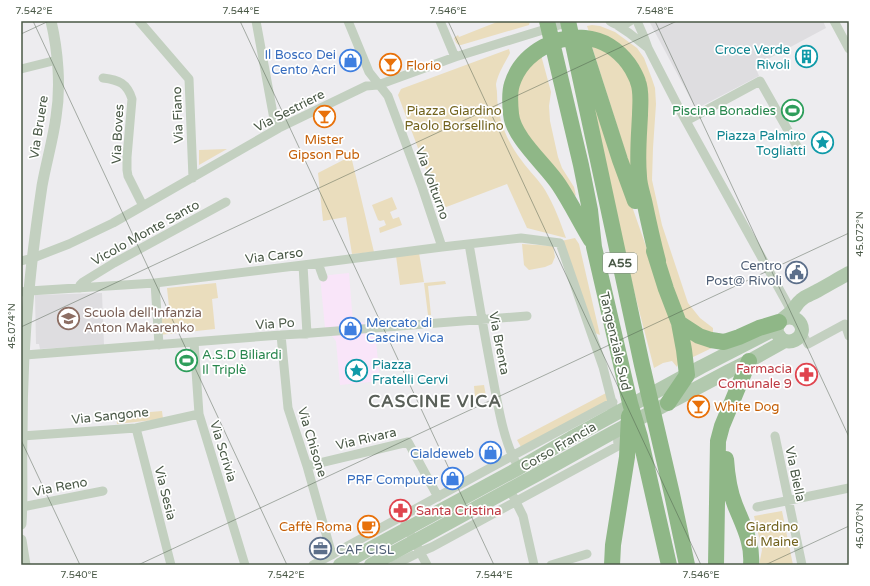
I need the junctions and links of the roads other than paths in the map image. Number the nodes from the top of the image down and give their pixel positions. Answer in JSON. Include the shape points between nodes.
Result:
{"nodes":[{"id":1,"x":51,"y":21,"type":"edge"},
{"id":2,"x":140,"y":21,"type":"edge"},
{"id":3,"x":256,"y":21,"type":"edge"},
{"id":4,"x":348,"y":21,"type":"edge"},
{"id":5,"x":440,"y":21,"type":"edge"},
{"id":6,"x":547,"y":21,"type":"edge"},
{"id":7,"x":568,"y":21,"type":"edge"},
{"id":8,"x":573,"y":21,"type":"edge"},
{"id":9,"x":605,"y":21,"type":"edge"},
{"id":10,"x":630,"y":21,"type":"edge"},
{"id":11,"x":637,"y":21,"type":"edge"},
{"id":12,"x":834,"y":21,"type":"edge"},
{"id":13,"x":612,"y":22,"type":"edge"},
{"id":14,"x":648,"y":48,"type":"junction"},
{"id":15,"x":849,"y":49,"type":"edge"},
{"id":16,"x":455,"y":57,"type":"junction"},
{"id":17,"x":57,"y":60,"type":"junction"},
{"id":18,"x":21,"y":69,"type":"edge"},
{"id":19,"x":586,"y":75,"type":"junction"},
{"id":20,"x":103,"y":78,"type":"dead end"},
{"id":21,"x":378,"y":85,"type":"junction"},
{"id":22,"x":686,"y":120,"type":"junction"},
{"id":23,"x":279,"y":128,"type":"junction"},
{"id":24,"x":798,"y":148,"type":"dead end"},
{"id":25,"x":193,"y":178,"type":"junction"},
{"id":26,"x":226,"y":202,"type":"dead end"},
{"id":27,"x":143,"y":206,"type":"junction"},
{"id":28,"x":469,"y":244,"type":"junction"},
{"id":29,"x":442,"y":246,"type":"junction"},
{"id":30,"x":594,"y":247,"type":"junction"},
{"id":31,"x":33,"y":258,"type":"junction"},
{"id":32,"x":21,"y":261,"type":"edge"},
{"id":33,"x":658,"y":261,"type":"junction"},
{"id":34,"x":318,"y":263,"type":"junction"},
{"id":35,"x":303,"y":265,"type":"junction"},
{"id":36,"x":849,"y":273,"type":"edge"},
{"id":37,"x":323,"y":277,"type":"dead end"},
{"id":38,"x":155,"y":283,"type":"junction"},
{"id":39,"x":80,"y":288,"type":"junction"},
{"id":40,"x":25,"y":292,"type":"edge"},
{"id":41,"x":527,"y":316,"type":"dead end"},
{"id":42,"x":482,"y":319,"type":"junction"},
{"id":43,"x":785,"y":320,"type":"junction"},
{"id":44,"x":679,"y":323,"type":"junction"},
{"id":45,"x":307,"y":334,"type":"junction"},
{"id":46,"x":281,"y":335,"type":"junction"},
{"id":47,"x":849,"y":336,"type":"edge"},
{"id":48,"x":805,"y":338,"type":"junction"},
{"id":49,"x":785,"y":341,"type":"junction"},
{"id":50,"x":194,"y":342,"type":"junction"},
{"id":51,"x":159,"y":345,"type":"junction"},
{"id":52,"x":25,"y":355,"type":"junction"},
{"id":53,"x":749,"y":361,"type":"junction"},
{"id":54,"x":687,"y":375,"type":"junction"},
{"id":55,"x":630,"y":403,"type":"junction"},
{"id":56,"x":668,"y":403,"type":"junction"},
{"id":57,"x":614,"y":408,"type":"junction"},
{"id":58,"x":728,"y":411,"type":"junction"},
{"id":59,"x":200,"y":414,"type":"junction"},
{"id":60,"x":136,"y":428,"type":"junction"},
{"id":61,"x":22,"y":436,"type":"edge"},
{"id":62,"x":775,"y":436,"type":"dead end"},
{"id":63,"x":516,"y":462,"type":"junction"},
{"id":64,"x":307,"y":466,"type":"junction"},
{"id":65,"x":849,"y":488,"type":"edge"},
{"id":66,"x":103,"y":491,"type":"dead end"},
{"id":67,"x":512,"y":496,"type":"junction"},
{"id":68,"x":438,"y":497,"type":"junction"},
{"id":69,"x":788,"y":500,"type":"junction"},
{"id":70,"x":22,"y":507,"type":"junction"},
{"id":71,"x":757,"y":507,"type":"dead end"},
{"id":72,"x":405,"y":523,"type":"junction"},
{"id":73,"x":21,"y":524,"type":"edge"},
{"id":74,"x":21,"y":540,"type":"edge"},
{"id":75,"x":417,"y":547,"type":"junction"},
{"id":76,"x":587,"y":554,"type":"dead end"},
{"id":77,"x":334,"y":559,"type":"edge"},
{"id":78,"x":25,"y":565,"type":"edge"},
{"id":79,"x":171,"y":565,"type":"edge"},
{"id":80,"x":245,"y":565,"type":"edge"},
{"id":81,"x":314,"y":565,"type":"edge"},
{"id":82,"x":334,"y":565,"type":"edge"},
{"id":83,"x":371,"y":565,"type":"edge"},
{"id":84,"x":394,"y":565,"type":"edge"},
{"id":85,"x":427,"y":565,"type":"edge"},
{"id":86,"x":534,"y":565,"type":"edge"},
{"id":87,"x":551,"y":565,"type":"edge"},
{"id":88,"x":612,"y":565,"type":"edge"},
{"id":89,"x":669,"y":565,"type":"edge"},
{"id":90,"x":687,"y":565,"type":"edge"},
{"id":91,"x":716,"y":565,"type":"edge"},
{"id":92,"x":751,"y":565,"type":"edge"},
{"id":93,"x":802,"y":565,"type":"edge"}],
"edges":[{"from":1,"to":17,"type":"street","name":"Via Bruere"},
{"from":2,"to":25,"type":"street","name":"Via Fiano","via":[[189,79]]},
{"from":3,"to":23,"type":"street","via":[[274,119]]},
{"from":4,"to":21,"type":"street","name":"Via Volturno","via":[[369,72]]},
{"from":5,"to":16,"type":"street"},
{"from":6,"to":30,"type":"highway","name":"Tangenziale Sud","number":"A55","via":[[581,165]]},
{"from":7,"to":19,"type":"highway","name":"Tangenziale Sud","number":"A55"},
{"from":8,"to":16,"type":"street","name":"Via Sestriere"},
{"from":8,"to":19,"type":"highway"},
{"from":9,"to":13,"type":"street"},
{"from":10,"to":13,"type":"street","via":[[625,24]]},
{"from":11,"to":14,"type":"street"},
{"from":12,"to":15,"type":"street"},
{"from":13,"to":14,"type":"street"},
{"from":14,"to":22,"type":"street"},
{"from":16,"to":21,"type":"street","name":"Via Sestriere"},
{"from":17,"to":18,"type":"street"},
{"from":17,"to":31,"type":"street","name":"Via Bruere","via":[[56,117],[42,186]]},
{"from":19,"to":33,"type":"highway"},
{"from":19,"to":90,"type":"highway","name":"Tangenziale Sud","number":"A55","via":[[642,365]]},
{"from":20,"to":27,"type":"street","name":"Via Boves","via":[[121,82],[132,99],[127,170]]},
{"from":21,"to":23,"type":"street","name":"Via Sestriere","via":[[366,86]]},
{"from":21,"to":29,"type":"street","name":"Via Volturno","via":[[388,96]]},
{"from":22,"to":24,"type":"street","via":[[760,81]]},
{"from":22,"to":43,"type":"street"},
{"from":23,"to":25,"type":"street","name":"Via Sestriere"},
{"from":25,"to":27,"type":"street","name":"Via Sestriere"},
{"from":26,"to":39,"type":"street","name":"Vicolo Monte Santo","via":[[114,263],[83,282]]},
{"from":27,"to":31,"type":"street","name":"Via Sestriere","via":[[87,236]]},
{"from":28,"to":29,"type":"street","name":"Via Carso"},
{"from":28,"to":42,"type":"street","name":"Via Brenta"},
{"from":28,"to":57,"type":"street","name":"Via Carso","via":[[521,238],[560,243],[603,367]]},
{"from":29,"to":34,"type":"street","name":"Via Carso"},
{"from":30,"to":33,"type":"highway","via":[[571,202],[524,143],[511,116],[512,84],[518,70],[529,57],[544,46],[576,37],[608,45],[632,68],[639,83],[639,177]]},
{"from":30,"to":55,"type":"highway","name":"Tangenziale Sud","number":"A55"},
{"from":31,"to":32,"type":"street","name":"Via Sestriere"},
{"from":31,"to":40,"type":"street","name":"Via Bruere"},
{"from":33,"to":44,"type":"highway"},
{"from":34,"to":35,"type":"street","name":"Via Carso"},
{"from":34,"to":37,"type":"street"},
{"from":35,"to":38,"type":"street","name":"Via Carso"},
{"from":35,"to":45,"type":"street"},
{"from":36,"to":43,"type":"main road","name":"Corso Francia","via":[[800,300]]},
{"from":38,"to":39,"type":"street","name":"Via Carso"},
{"from":38,"to":51,"type":"street"},
{"from":39,"to":40,"type":"street","name":"Via Carso"},
{"from":40,"to":52,"type":"street","name":"Via Bruere"},
{"from":41,"to":42,"type":"street","name":"Via Po"},
{"from":42,"to":45,"type":"street","name":"Via Po"},
{"from":42,"to":63,"type":"street","name":"Via Brenta","via":[[500,415]]},
{"from":43,"to":44,"type":"highway","via":[[724,342],[699,336]]},
{"from":43,"to":48,"type":"main road","via":[[801,324]]},
{"from":43,"to":49,"type":"main road","via":[[779,336]]},
{"from":43,"to":54,"type":"main road","name":"Corso Francia"},
{"from":44,"to":54,"type":"highway"},
{"from":45,"to":46,"type":"street","name":"Via Po"},
{"from":46,"to":50,"type":"street","name":"Via Po"},
{"from":46,"to":64,"type":"street","name":"Via Chisone","via":[[288,408]]},
{"from":47,"to":48,"type":"street","via":[[845,324]]},
{"from":48,"to":49,"type":"main road","name":"Corso Francia","via":[[800,336],[790,342]]},
{"from":49,"to":53,"type":"main road","name":"Corso Francia"},
{"from":50,"to":51,"type":"street","name":"Via Po"},
{"from":50,"to":59,"type":"street","name":"Via Scrivia"},
{"from":51,"to":52,"type":"street","name":"Via Po"},
{"from":52,"to":61,"type":"street","name":"Via Bruere"},
{"from":53,"to":56,"type":"main road","name":"Corso Francia"},
{"from":53,"to":58,"type":"highway"},
{"from":54,"to":56,"type":"highway"},
{"from":54,"to":57,"type":"main road","name":"Corso Francia"},
{"from":55,"to":88,"type":"highway","via":[[627,457]]},
{"from":55,"to":89,"type":"highway","name":"Tangenziale Sud","number":"A55","via":[[644,451]]},
{"from":56,"to":67,"type":"main road","name":"Corso Francia","via":[[617,430],[566,466]]},
{"from":57,"to":63,"type":"main road","name":"Corso Francia","via":[[571,438]]},
{"from":58,"to":91,"type":"highway","via":[[718,441]]},
{"from":58,"to":92,"type":"highway","via":[[726,471],[734,504],[747,533]]},
{"from":59,"to":60,"type":"street","name":"Via Sangone"},
{"from":59,"to":80,"type":"street","name":"Via Scrivia"},
{"from":60,"to":61,"type":"street","name":"Via Sangone"},
{"from":60,"to":79,"type":"street","name":"Via Sesia"},
{"from":61,"to":70,"type":"street","name":"Via Bruere"},
{"from":62,"to":69,"type":"street","name":"Via Biella"},
{"from":63,"to":68,"type":"street","name":"Corso Francia"},
{"from":63,"to":72,"type":"main road","name":"Corso Francia"},
{"from":64,"to":68,"type":"street","name":"Via Rivara","via":[[408,442]]},
{"from":64,"to":77,"type":"street","name":"Via Chisone"},
{"from":65,"to":69,"type":"street"},
{"from":66,"to":70,"type":"street","name":"Via Reno"},
{"from":67,"to":75,"type":"main road","name":"Corso Francia"},
{"from":67,"to":86,"type":"street","via":[[523,516]]},
{"from":68,"to":72,"type":"street","name":"Corso Francia"},
{"from":69,"to":71,"type":"street"},
{"from":69,"to":93,"type":"street","name":"Via Biella"},
{"from":70,"to":73,"type":"street","name":"Via Bruere"},
{"from":72,"to":75,"type":"street"},
{"from":72,"to":77,"type":"main road","name":"Corso Francia"},
{"from":74,"to":78,"type":"street"},
{"from":75,"to":83,"type":"main road","name":"Corso Francia"},
{"from":75,"to":84,"type":"street","name":"Corso Francia"},
{"from":75,"to":85,"type":"street"},
{"from":76,"to":87,"type":"street"},
{"from":77,"to":81,"type":"street","name":"Corso Francia"},
{"from":77,"to":82,"type":"street"}]}
